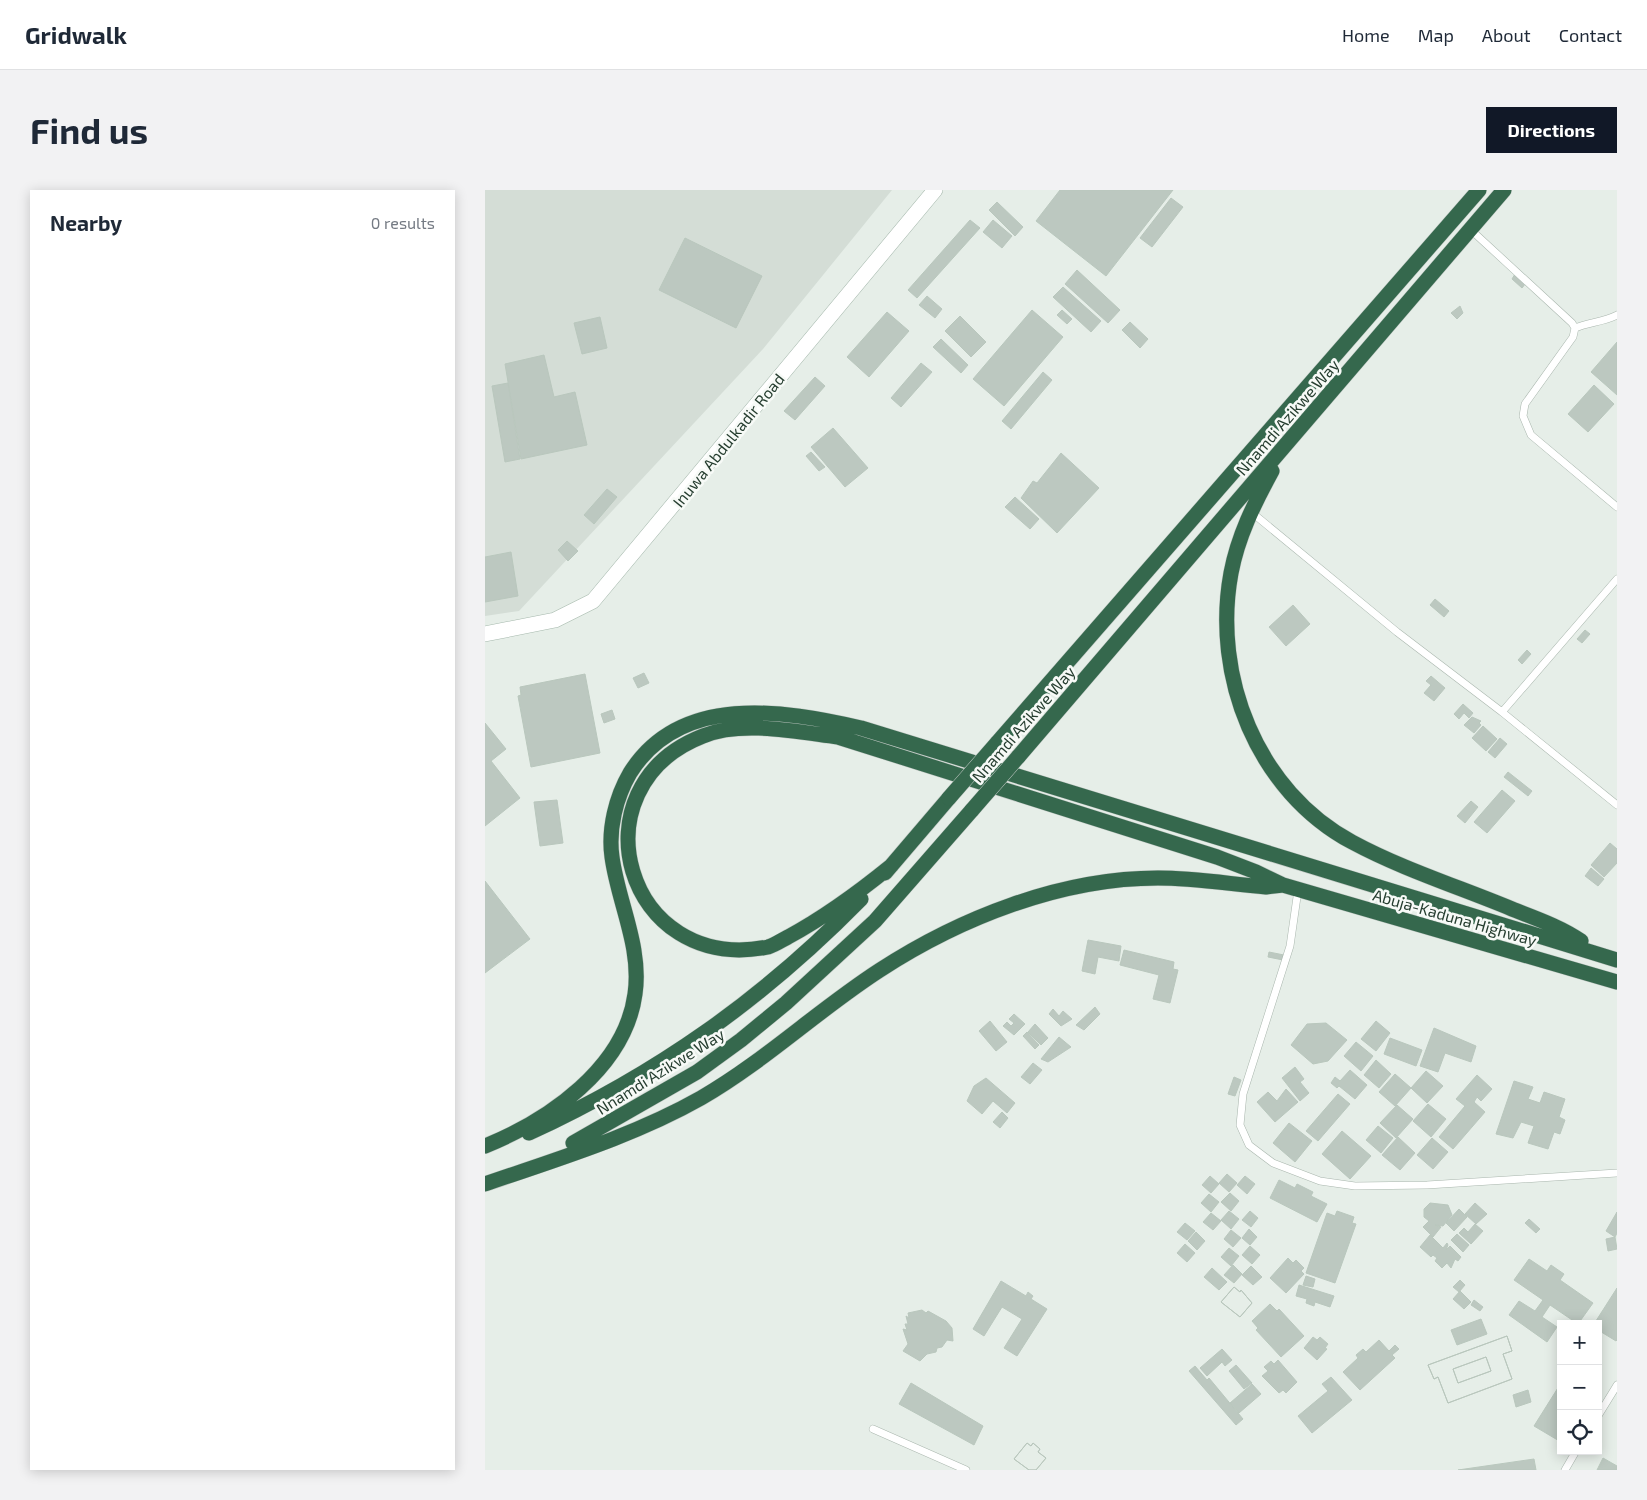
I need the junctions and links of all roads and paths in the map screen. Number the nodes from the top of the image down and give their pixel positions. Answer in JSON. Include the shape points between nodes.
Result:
{"nodes":[{"id":1,"x":935,"y":190,"type":"edge"},
{"id":2,"x":1479,"y":190,"type":"edge"},
{"id":3,"x":1503,"y":190,"type":"edge"},
{"id":4,"x":1471,"y":230,"type":"junction"},
{"id":5,"x":1617,"y":315,"type":"edge"},
{"id":6,"x":1575,"y":328,"type":"junction"},
{"id":7,"x":1284,"y":447,"type":"junction"},
{"id":8,"x":1617,"y":507,"type":"edge"},
{"id":9,"x":1251,"y":511,"type":"junction"},
{"id":10,"x":1617,"y":579,"type":"edge"},
{"id":11,"x":485,"y":634,"type":"edge"},
{"id":12,"x":1502,"y":712,"type":"junction"},
{"id":13,"x":1617,"y":804,"type":"edge"},
{"id":14,"x":891,"y":866,"type":"junction"},
{"id":15,"x":1283,"y":885,"type":"junction"},
{"id":16,"x":1298,"y":890,"type":"junction"},
{"id":17,"x":1601,"y":954,"type":"junction"},
{"id":18,"x":1617,"y":960,"type":"edge"},
{"id":19,"x":1617,"y":982,"type":"edge"},
{"id":20,"x":485,"y":1146,"type":"edge"},
{"id":21,"x":485,"y":1152,"type":"edge"},
{"id":22,"x":1617,"y":1173,"type":"edge"},
{"id":23,"x":485,"y":1183,"type":"edge"},
{"id":24,"x":1617,"y":1385,"type":"edge"},
{"id":25,"x":1602,"y":1410,"type":"edge"},
{"id":26,"x":873,"y":1429,"type":"dead end"},
{"id":27,"x":1574,"y":1455,"type":"edge"},
{"id":28,"x":966,"y":1470,"type":"edge"},
{"id":29,"x":1565,"y":1470,"type":"edge"}],
"edges":[{"from":1,"to":11,"type":"street","name":"Inuwa Abdulkadir Road","via":[[593,601],[555,620]]},
{"from":2,"to":14,"type":"highway","name":"Nnamdi Azikwe Way","bridge":true},
{"from":3,"to":4,"type":"highway","name":"Nnamdi Azikwe Way"},
{"from":4,"to":6,"type":"lane"},
{"from":4,"to":7,"type":"highway","name":"Nnamdi Azikwe Way"},
{"from":5,"to":6,"type":"lane"},
{"from":6,"to":8,"type":"lane","via":[[1573,337],[1525,404],[1523,416],[1531,435]]},
{"from":7,"to":9,"type":"highway"},
{"from":7,"to":23,"type":"highway","name":"Nnamdi Azikwe Way","bridge":true,"via":[[875,921],[830,964],[741,1040],[697,1072],[583,1139]]},
{"from":9,"to":12,"type":"lane","via":[[1397,632]]},
{"from":9,"to":17,"type":"highway","via":[[1231,573],[1227,629],[1235,690],[1243,716],[1267,764],[1306,808],[1351,841],[1533,918]]},
{"from":10,"to":12,"type":"lane"},
{"from":12,"to":13,"type":"lane"},
{"from":14,"to":15,"type":"highway","via":[[859,892],[771,946],[741,950],[713,948],[686,938],[669,927],[648,903],[634,877],[628,848],[628,821],[640,791],[655,768],[677,748],[704,735],[777,729],[847,740],[1217,857]]},
{"from":14,"to":21,"type":"highway","name":"Nnamdi Azikwe Way","via":[[822,939],[728,1018],[683,1049],[601,1097]]},
{"from":15,"to":16,"type":"highway","name":"Abuja-Kaduna Highway"},
{"from":15,"to":23,"type":"highway","via":[[1266,887],[1158,878],[1101,884],[1027,900],[979,916],[929,940],[879,971],[749,1067],[700,1098],[639,1127]]},
{"from":16,"to":19,"type":"highway","name":"Abuja-Kaduna Highway"},
{"from":16,"to":22,"type":"lane","via":[[1290,946],[1243,1094],[1240,1125],[1249,1145],[1273,1163],[1320,1181],[1355,1186],[1427,1185]]},
{"from":17,"to":18,"type":"highway"},
{"from":17,"to":20,"type":"highway","via":[[861,728],[789,714],[730,714],[673,730],[637,762],[623,785],[612,830],[612,856],[636,972],[635,994],[619,1040],[588,1080],[565,1101]]},
{"from":24,"to":25,"type":"lane"},
{"from":26,"to":28,"type":"lane"},
{"from":27,"to":29,"type":"lane"}]}
